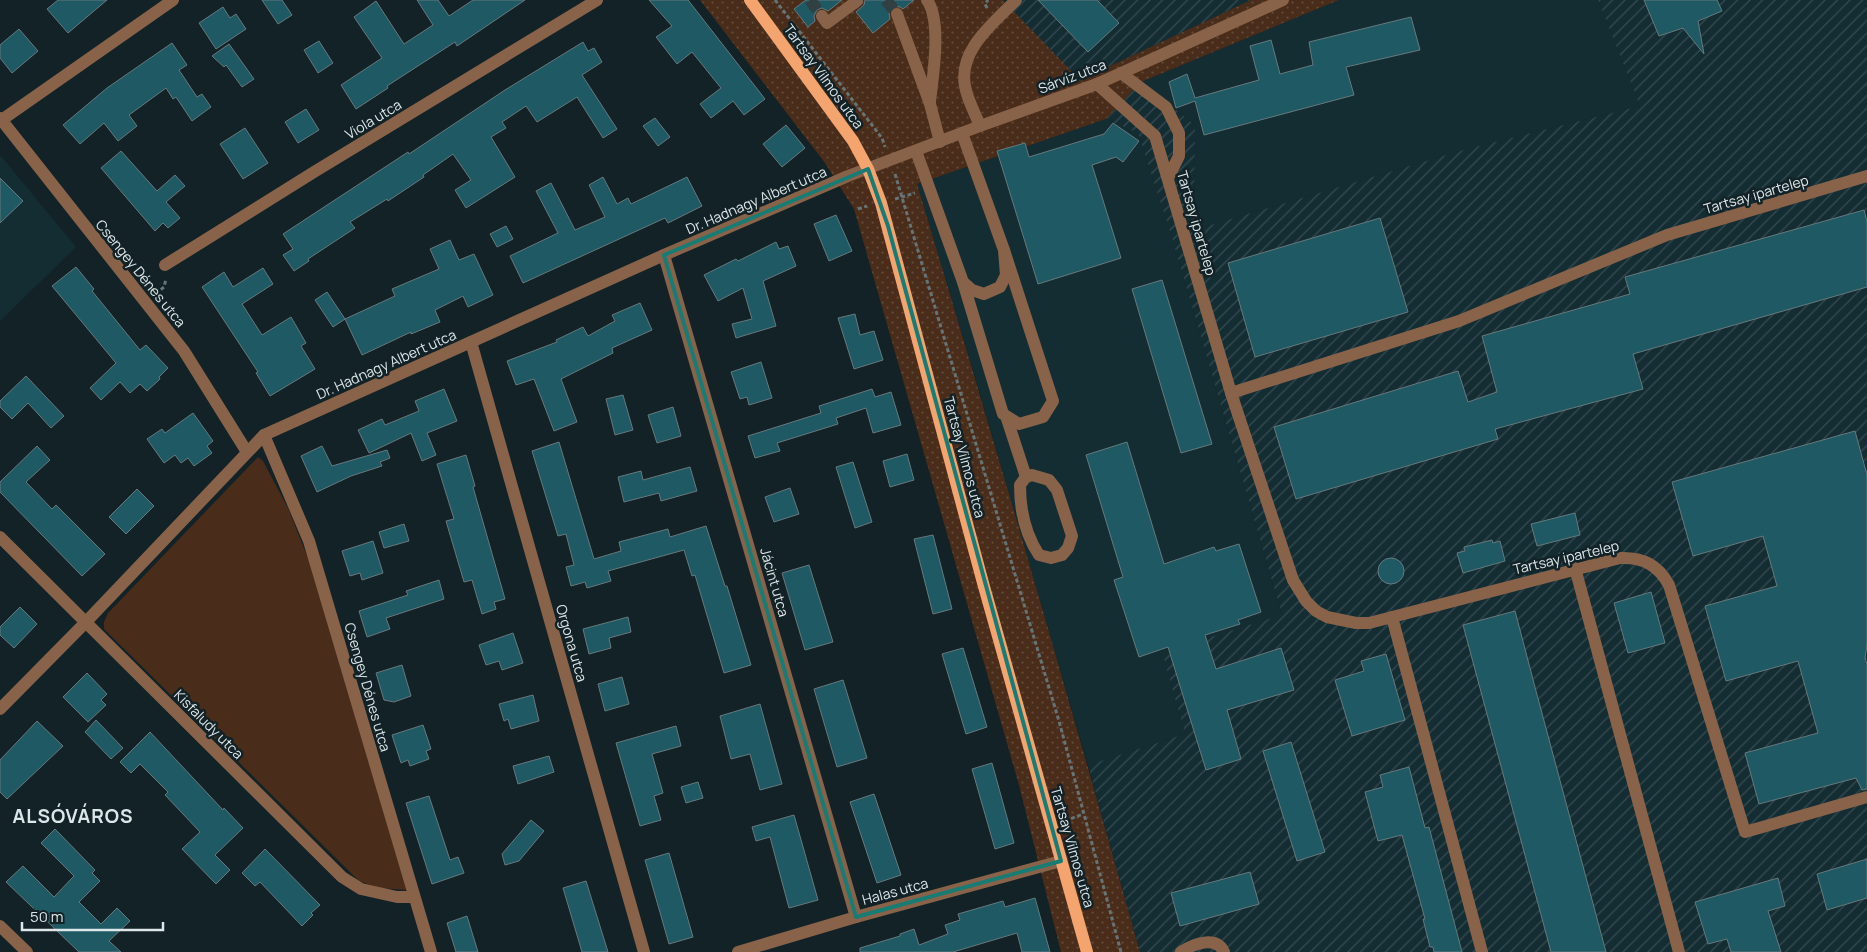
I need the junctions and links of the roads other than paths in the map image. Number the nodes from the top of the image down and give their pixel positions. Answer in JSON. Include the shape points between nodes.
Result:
{"nodes":[{"id":1,"x":173,"y":0,"type":"edge"},
{"id":2,"x":597,"y":0,"type":"edge"},
{"id":3,"x":750,"y":0,"type":"edge"},
{"id":4,"x":927,"y":0,"type":"edge"},
{"id":5,"x":1016,"y":0,"type":"edge"},
{"id":6,"x":1283,"y":0,"type":"edge"},
{"id":7,"x":850,"y":3,"type":"edge"},
{"id":8,"x":897,"y":14,"type":"tunnel mouth"},
{"id":9,"x":822,"y":16,"type":"dead end"},
{"id":10,"x":1121,"y":72,"type":"junction"},
{"id":11,"x":1097,"y":84,"type":"junction"},
{"id":12,"x":930,"y":104,"type":"junction"},
{"id":13,"x":0,"y":119,"type":"edge"},
{"id":14,"x":980,"y":126,"type":"junction"},
{"id":15,"x":962,"y":133,"type":"junction"},
{"id":16,"x":940,"y":142,"type":"junction"},
{"id":17,"x":916,"y":151,"type":"junction"},
{"id":18,"x":868,"y":169,"type":"junction"},
{"id":19,"x":1867,"y":176,"type":"edge"},
{"id":20,"x":1168,"y":178,"type":"junction"},
{"id":21,"x":1004,"y":250,"type":"junction"},
{"id":22,"x":664,"y":255,"type":"junction"},
{"id":23,"x":168,"y":263,"type":"road end"},
{"id":24,"x":963,"y":282,"type":"junction"},
{"id":25,"x":471,"y":342,"type":"junction"},
{"id":26,"x":1231,"y":393,"type":"junction"},
{"id":27,"x":1006,"y":416,"type":"junction"},
{"id":28,"x":264,"y":436,"type":"junction"},
{"id":29,"x":247,"y":452,"type":"junction"},
{"id":30,"x":1026,"y":477,"type":"junction"},
{"id":31,"x":0,"y":537,"type":"edge"},
{"id":32,"x":1575,"y":568,"type":"junction"},
{"id":33,"x":1392,"y":617,"type":"junction"},
{"id":34,"x":86,"y":623,"type":"junction"},
{"id":35,"x":0,"y":709,"type":"edge"},
{"id":36,"x":1867,"y":797,"type":"edge"},
{"id":37,"x":1061,"y":862,"type":"junction"},
{"id":38,"x":414,"y":897,"type":"junction"},
{"id":39,"x":856,"y":917,"type":"junction"},
{"id":40,"x":0,"y":926,"type":"edge"},
{"id":41,"x":27,"y":952,"type":"edge"},
{"id":42,"x":431,"y":952,"type":"edge"},
{"id":43,"x":644,"y":952,"type":"edge"},
{"id":44,"x":738,"y":952,"type":"edge"},
{"id":45,"x":1087,"y":952,"type":"edge"},
{"id":46,"x":1181,"y":952,"type":"edge"},
{"id":47,"x":1224,"y":952,"type":"edge"},
{"id":48,"x":1482,"y":952,"type":"edge"},
{"id":49,"x":1679,"y":952,"type":"edge"}],
"edges":[{"from":1,"to":13,"type":"street"},
{"from":2,"to":23,"type":"street","name":"Viola utca"},
{"from":3,"to":18,"type":"main road","name":"Tartsay Vilmos utca","via":[[853,141]]},
{"from":4,"to":12,"type":"street","via":[[932,7],[936,52]]},
{"from":5,"to":14,"type":"street","via":[[982,36],[968,57],[965,88]]},
{"from":6,"to":10,"type":"street","name":"Sárvíz utca"},
{"from":7,"to":9,"type":"street","via":[[827,23]]},
{"from":8,"to":12,"type":"street"},
{"from":10,"to":11,"type":"street","name":"Sárvíz utca"},
{"from":10,"to":20,"type":"street","via":[[1166,107],[1179,133],[1179,156]]},
{"from":11,"to":14,"type":"street","name":"Sárvíz utca"},
{"from":11,"to":20,"type":"street","name":"Tartsay ipartelep","via":[[1155,136]]},
{"from":12,"to":16,"type":"street"},
{"from":13,"to":29,"type":"street","name":"Csengey Dénes utca","via":[[184,351]]},
{"from":14,"to":15,"type":"street","name":"Sárvíz utca"},
{"from":15,"to":16,"type":"street","name":"Sárvíz utca"},
{"from":15,"to":21,"type":"street"},
{"from":16,"to":17,"type":"street","name":"Sárvíz utca"},
{"from":17,"to":18,"type":"street","name":"Sárvíz utca"},
{"from":17,"to":24,"type":"street"},
{"from":18,"to":22,"type":"street","name":"Dr. Hadnagy Albert utca"},
{"from":18,"to":37,"type":"main road","name":"Tartsay Vilmos utca","via":[[888,226]]},
{"from":19,"to":26,"type":"street","name":"Tartsay ipartelep","via":[[1667,236],[1459,321]]},
{"from":20,"to":26,"type":"street","name":"Tartsay ipartelep"},
{"from":21,"to":24,"type":"street","via":[[1006,275],[1000,287],[984,294]]},
{"from":21,"to":27,"type":"street","via":[[1053,401],[1043,417],[1019,424]]},
{"from":22,"to":25,"type":"street","name":"Dr. Hadnagy Albert utca"},
{"from":22,"to":39,"type":"street","name":"Jácint utca"},
{"from":24,"to":27,"type":"street"},
{"from":25,"to":28,"type":"street","name":"Dr. Hadnagy Albert utca"},
{"from":25,"to":43,"type":"street","name":"Orgona utca"},
{"from":26,"to":33,"type":"street","name":"Tartsay ipartelep","via":[[1274,528],[1299,592],[1316,610],[1340,621],[1356,624]]},
{"from":27,"to":30,"type":"street"},
{"from":28,"to":29,"type":"street","name":"Dr. Hadnagy Albert utca"},
{"from":28,"to":38,"type":"street","name":"Csengey Dénes utca","via":[[309,541]]},
{"from":29,"to":34,"type":"street","name":"Dr. Hadnagy Albert utca"},
{"from":30,"to":30,"type":"street","via":[[1020,484],[1020,506],[1032,544],[1039,555],[1051,558],[1062,555],[1072,536],[1057,490],[1049,480],[1032,475]]},
{"from":31,"to":34,"type":"street","name":"Kisfaludy utca"},
{"from":32,"to":33,"type":"street","name":"Tartsay ipartelep"},
{"from":32,"to":36,"type":"street","name":"Tartsay ipartelep","via":[[1633,558],[1645,561],[1664,575],[1670,585],[1745,832]]},
{"from":32,"to":49,"type":"street"},
{"from":33,"to":48,"type":"street"},
{"from":34,"to":35,"type":"street","name":"Dr. Hadnagy Albert utca"},
{"from":34,"to":38,"type":"street","name":"Kisfaludy utca","via":[[342,877],[361,890]]},
{"from":37,"to":39,"type":"street","name":"Halas utca"},
{"from":37,"to":45,"type":"main road","name":"Tartsay Vilmos utca"},
{"from":38,"to":42,"type":"street","name":"Csengey Dénes utca"},
{"from":39,"to":44,"type":"street","name":"Halas utca"},
{"from":40,"to":41,"type":"street"},
{"from":46,"to":47,"type":"street","via":[[1212,942],[1219,944]]}]}
